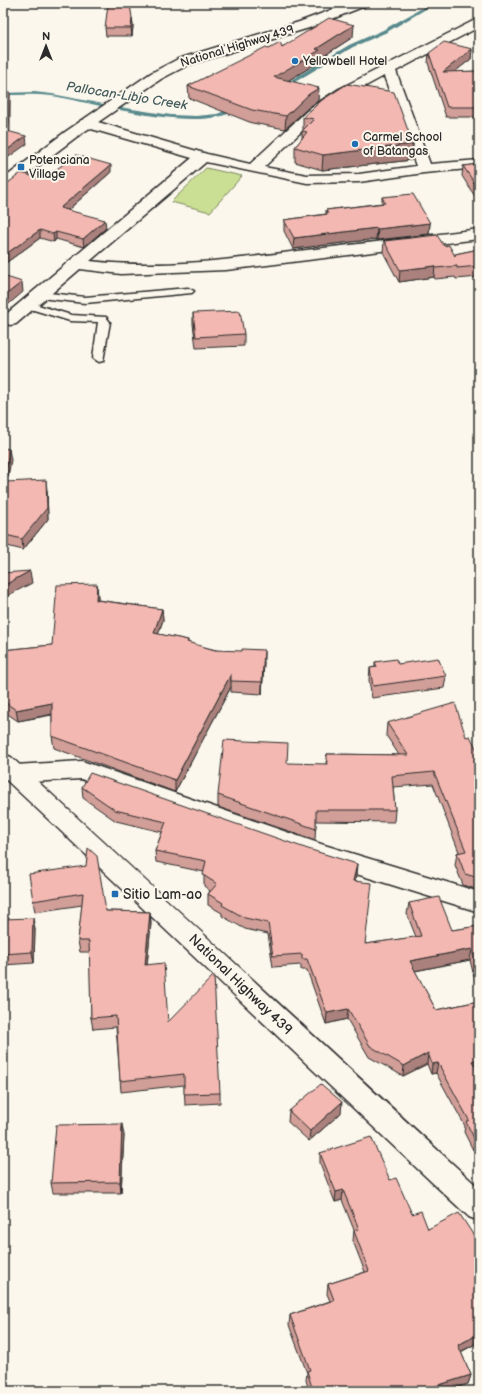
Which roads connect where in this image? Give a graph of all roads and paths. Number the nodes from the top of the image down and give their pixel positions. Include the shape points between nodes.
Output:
1 (361, 3) edge
2 (479, 22) edge
3 (388, 68) junction
4 (91, 120) junction
5 (203, 157) junction
6 (479, 164) edge
7 (424, 168) junction
8 (253, 169) junction
9 (3, 186) edge
10 (479, 234) edge
11 (78, 264) junction
12 (188, 291) dead end
13 (40, 295) junction
14 (28, 305) junction
15 (10, 320) dead end
16 (99, 358) dead end
17 (9, 769) edge
18 (479, 902) edge
19 (479, 1207) edge

1 - 4 street, National Highway 439 via 304,25 183,62 156,76
2 - 3 street
3 - 7 street
3 - 8 street via 315,111
4 - 5 street
4 - 9 street, National Highway 439
5 - 8 street
5 - 11 street
6 - 7 street
7 - 8 street via 359,178 330,179
10 - 11 street via 226,265 149,269
11 - 13 street
12 - 13 lane via 85,300
13 - 14 street
14 - 15 street
14 - 16 lane via 70,318 102,319 104,322
17 - 18 street via 82,770 317,852
17 - 19 street, National Highway 439

